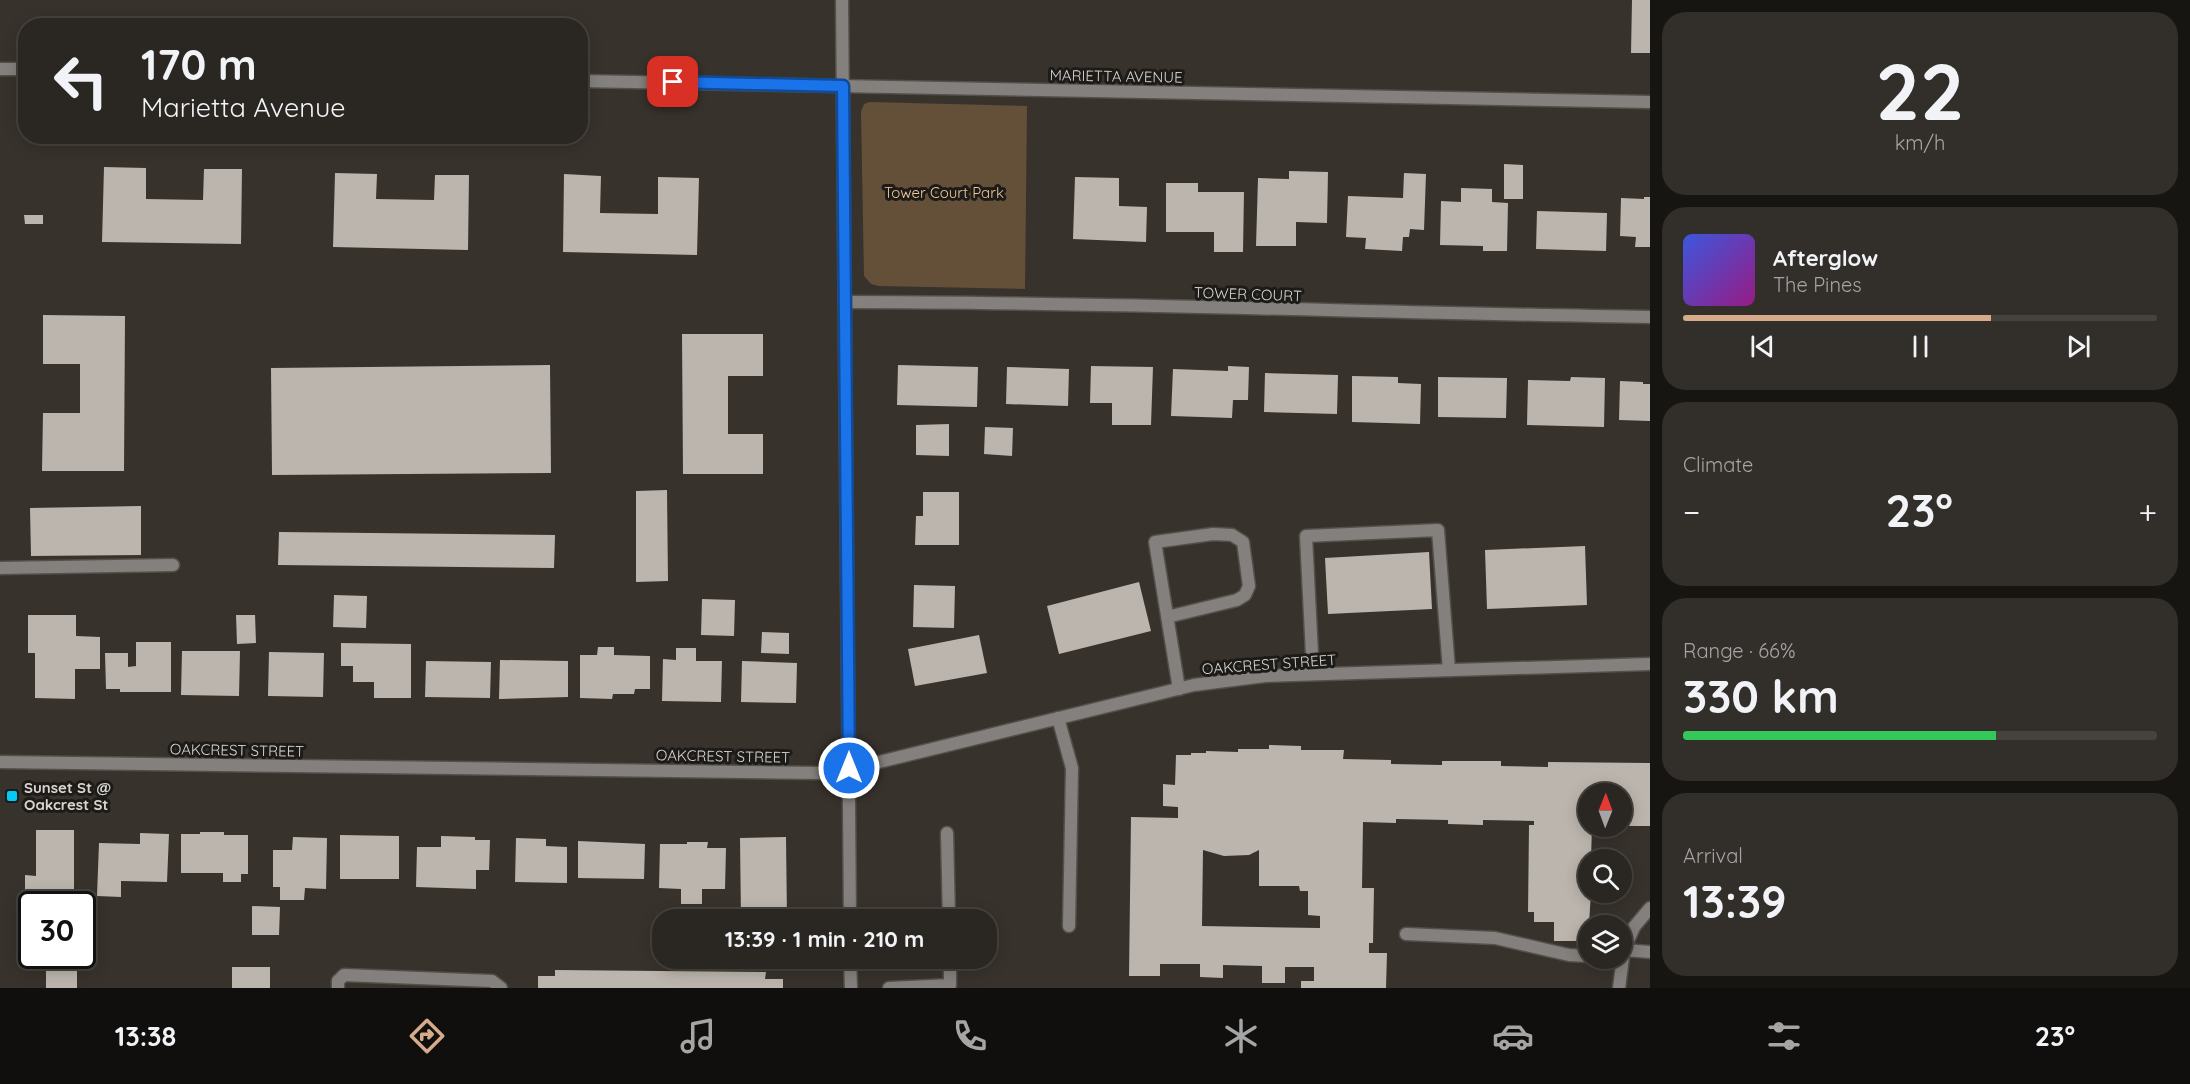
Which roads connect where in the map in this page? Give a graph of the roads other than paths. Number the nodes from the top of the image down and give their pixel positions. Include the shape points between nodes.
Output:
1 (842, 0) edge
2 (0, 69) edge
3 (18, 69) edge
4 (588, 81) edge
5 (843, 86) junction
6 (1650, 102) edge
7 (845, 302) junction
8 (1650, 317) edge
9 (173, 565) dead end
10 (0, 568) edge
11 (1167, 617) junction
12 (1650, 664) edge
13 (1449, 670) junction
14 (1313, 674) junction
15 (1179, 689) junction
16 (1058, 717) junction
17 (0, 762) edge
18 (849, 768) junction
19 (947, 833) dead end
20 (1650, 908) edge
21 (850, 909) edge
22 (949, 909) edge
23 (1069, 926) dead end
24 (1632, 932) edge
25 (1406, 934) dead end
26 (1650, 952) edge
27 (1632, 954) edge
28 (1578, 955) edge
29 (850, 969) edge
30 (950, 969) edge
31 (1621, 969) edge
32 (338, 985) edge
33 (501, 988) edge
34 (851, 988) edge
35 (889, 988) edge
36 (1619, 988) edge

1 - 5 street
2 - 3 street
4 - 5 street, MARIETTA AVENUE
5 - 6 street, MARIETTA AVENUE
5 - 7 street
7 - 8 street, TOWER COURT
7 - 18 street
9 - 10 street
11 - 11 street via 1155,542 1213,534 1232,535 1243,542 1249,586 1245,595
11 - 15 street
12 - 13 street, OAKCREST STREET
13 - 14 street, OAKCREST STREET
13 - 14 street via 1438,530 1306,536
14 - 15 street, OAKCREST STREET via 1265,676
15 - 16 street, OAKCREST STREET
16 - 18 street, OAKCREST STREET
16 - 23 street via 1072,768
17 - 18 street, OAKCREST STREET via 820,773
18 - 21 street
19 - 22 street
20 - 24 street
25 - 28 street via 1496,938
26 - 27 street
29 - 34 street
30 - 35 street via 950,985
31 - 36 street
32 - 33 street via 344,975 492,981

